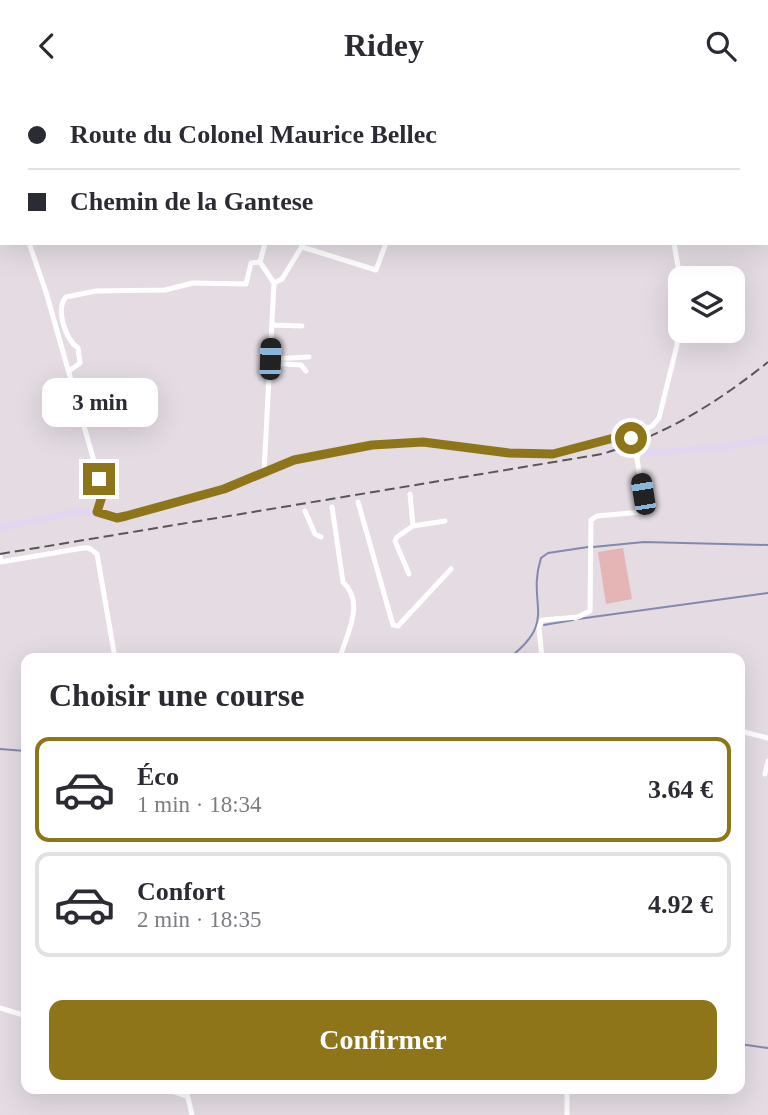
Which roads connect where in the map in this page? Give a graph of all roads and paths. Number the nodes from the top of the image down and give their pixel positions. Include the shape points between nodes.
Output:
1 (30, 245) edge
2 (264, 245) edge
3 (303, 245) edge
4 (385, 245) edge
5 (674, 245) edge
6 (260, 262) junction
7 (274, 283) junction
8 (272, 325) junction
9 (302, 326) dead end
10 (309, 358) dead end
11 (270, 361) junction
12 (306, 370) dead end
13 (69, 371) junction
14 (630, 436) junction
15 (768, 439) edge
16 (639, 453) junction
17 (264, 472) junction
18 (410, 494) dead end
19 (358, 502) dead end
20 (332, 507) dead end
21 (305, 511) dead end
22 (97, 512) junction
23 (444, 521) dead end
24 (413, 526) junction
25 (0, 528) edge
26 (321, 537) dead end
27 (0, 555) edge
28 (452, 569) dead end
29 (409, 574) dead end
30 (114, 653) edge
31 (341, 653) edge
32 (542, 653) edge
33 (745, 732) edge
34 (768, 738) edge
35 (768, 761) edge
36 (765, 774) dead end
37 (0, 1008) edge
38 (21, 1014) edge
39 (181, 1094) edge
40 (568, 1094) edge
41 (187, 1096) joint
42 (192, 1115) edge
43 (567, 1115) edge

1 - 13 street
2 - 6 street
3 - 4 street via 376,270
3 - 7 street via 282,279
5 - 14 street via 681,284 675,352 659,418
6 - 7 street
6 - 13 street via 251,263 246,284 193,283 165,290 66,296 62,310 69,342 78,348 80,363
7 - 8 street
8 - 9 street
8 - 11 street
10 - 11 street
11 - 12 street via 301,365
11 - 17 street
13 - 22 street via 103,493
14 - 16 main road
14 - 17 main road via 541,454 396,443 313,455
15 - 16 main road via 719,448
16 - 32 street via 645,507 642,512 591,520 590,611 578,617 542,620
17 - 22 main road via 224,489 126,516
18 - 24 street
19 - 28 street via 393,625 398,626
20 - 31 street via 343,582 351,590 355,607
21 - 26 street via 315,534
22 - 25 main road via 72,512
23 - 24 street
24 - 29 street via 395,541
27 - 30 street via 1,562 83,548 97,554
33 - 34 street
35 - 36 street
37 - 38 street
39 - 41 street
40 - 43 street
41 - 42 street

